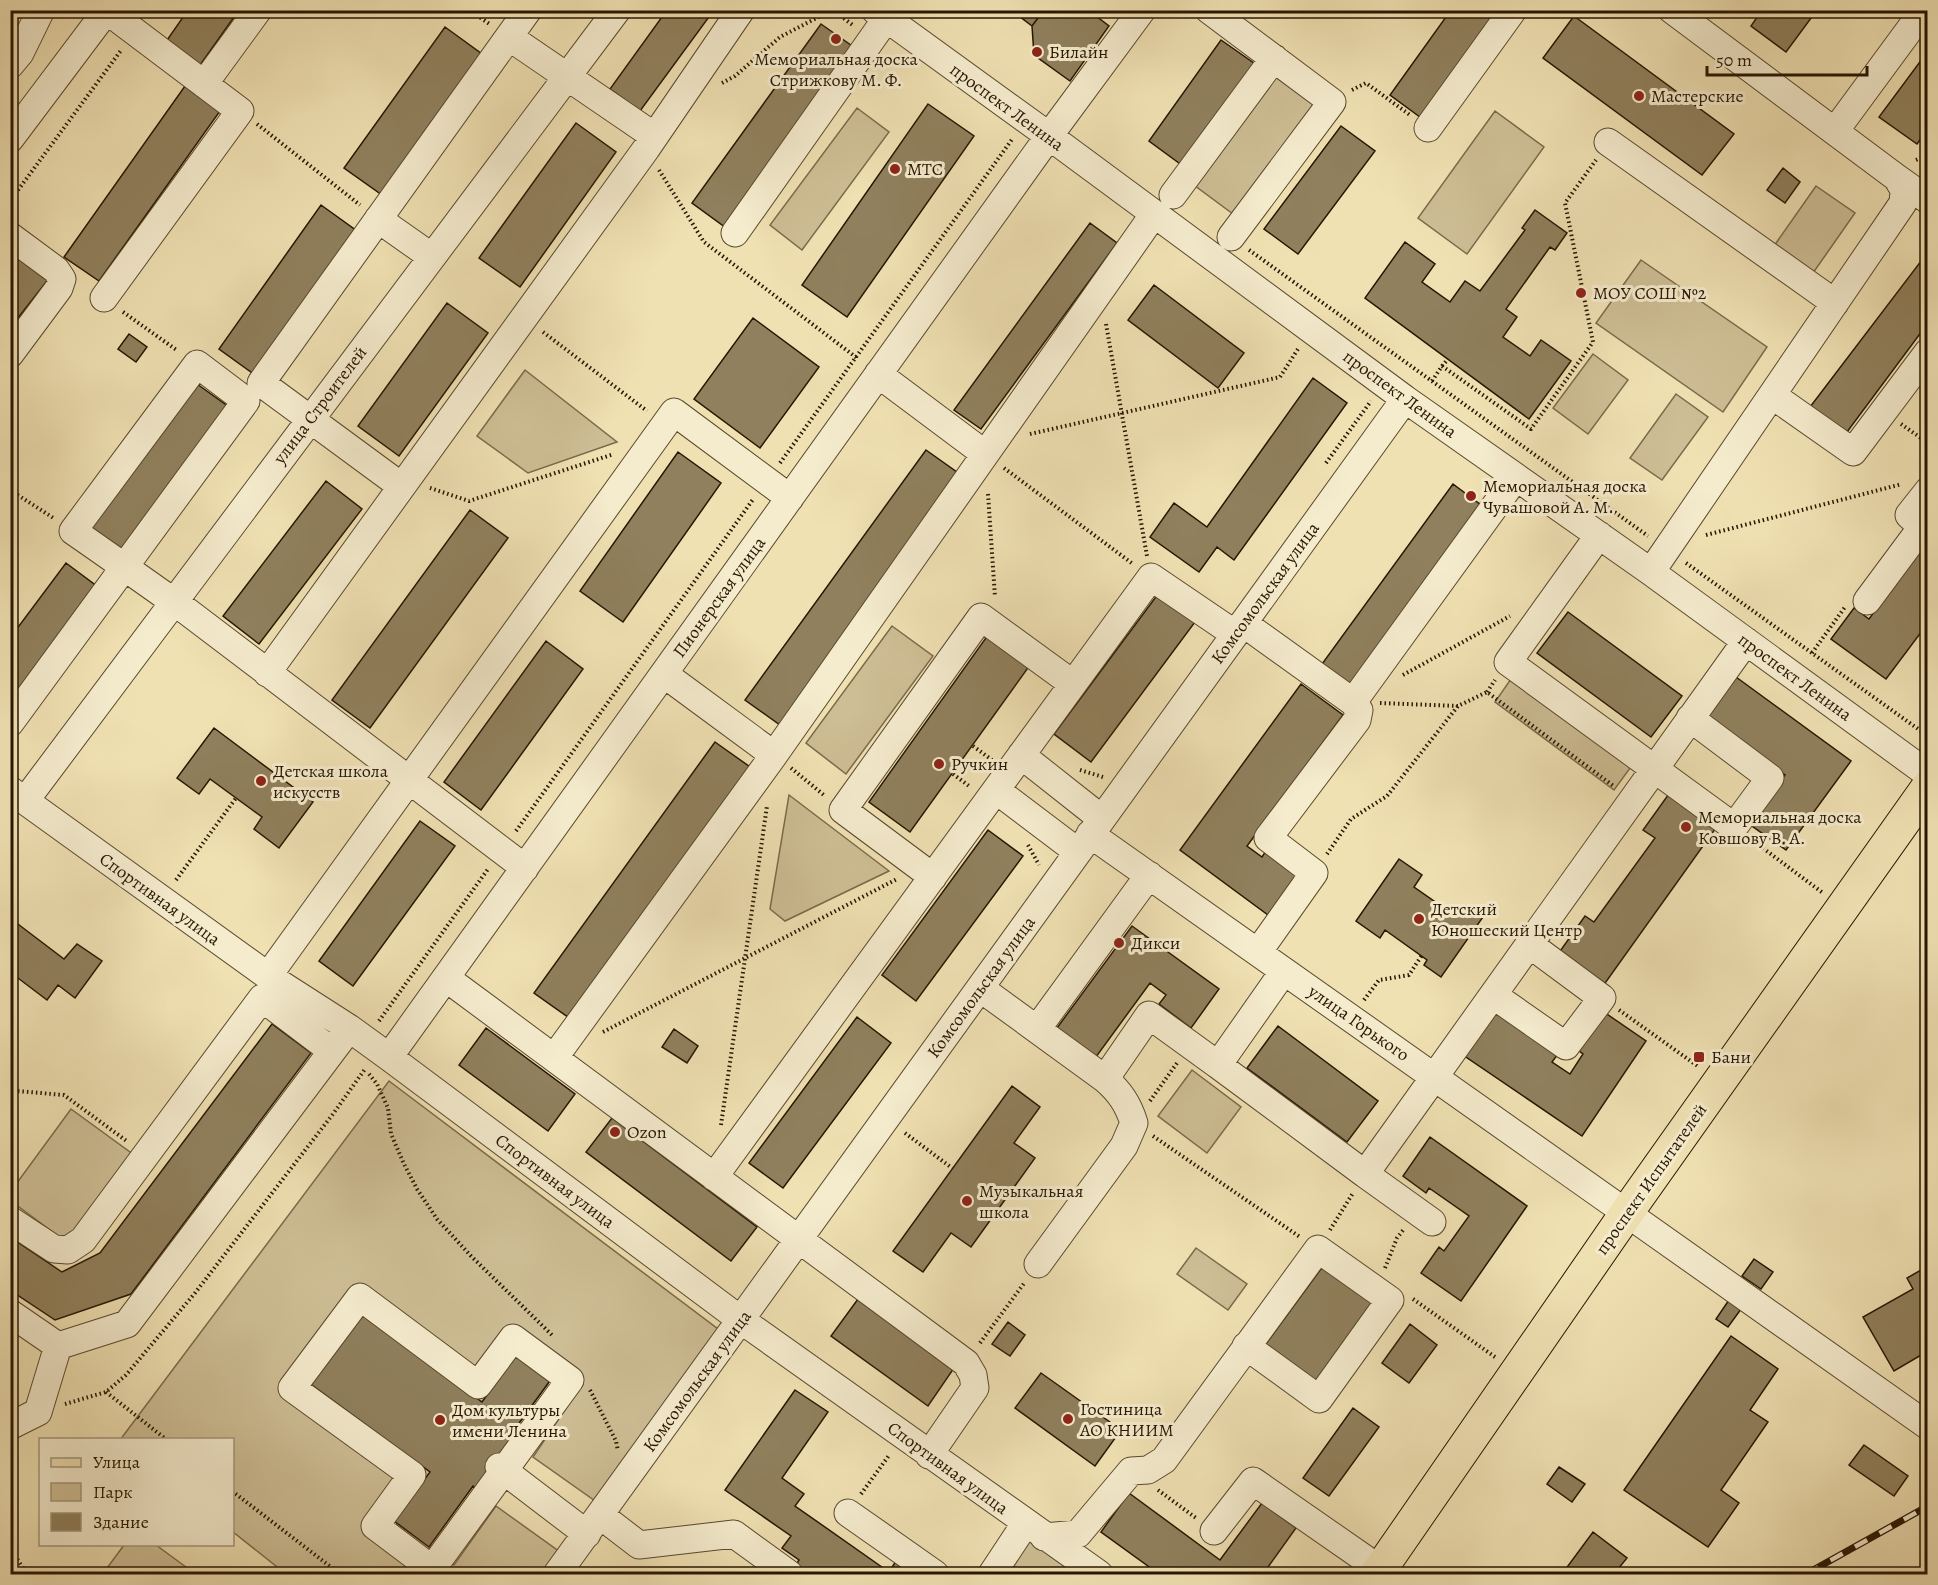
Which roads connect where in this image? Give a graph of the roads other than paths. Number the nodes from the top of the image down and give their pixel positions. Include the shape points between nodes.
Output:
1 (41, 10) edge
2 (258, 10) edge
3 (528, 10) edge
4 (617, 10) edge
5 (741, 10) edge
6 (1142, 10) edge
7 (1209, 10) edge
8 (1512, 10) edge
9 (1672, 10) edge
10 (1924, 10) edge
11 (106, 11) edge
12 (880, 15) edge
13 (509, 37) junction
14 (1274, 58) junction
15 (10, 65) edge
16 (567, 76) junction
17 (204, 84) junction
18 (1428, 128) road end
19 (1835, 131) junction
20 (1049, 136) junction
21 (10, 139) edge
22 (650, 142) junction
23 (1608, 142) road end
24 (1906, 169) junction
25 (1928, 201) edge
26 (1164, 205) junction
27 (378, 219) junction
28 (735, 233) dead end
29 (10, 236) edge
30 (1231, 237) road end
31 (432, 257) junction
32 (104, 298) road end
33 (1835, 303) junction
34 (1928, 352) edge
35 (10, 354) edge
36 (878, 374) junction
37 (1772, 395) junction
38 (1405, 399) junction
39 (310, 419) junction
40 (990, 448) junction
41 (1516, 477) junction
42 (403, 483) junction
43 (1916, 487) edge
44 (790, 498) junction
45 (1599, 534) junction
46 (124, 567) junction
47 (1652, 572) junction
48 (1867, 601) road end
49 (174, 602) junction
50 (1239, 629) junction
51 (1746, 641) junction
52 (267, 673) junction
53 (664, 674) junction
54 (1073, 684) junction
55 (1353, 702) junction
56 (1690, 718) junction
57 (10, 723) edge
58 (774, 754) junction
59 (1021, 755) junction
60 (1654, 769) junction
61 (1928, 774) edge
62 (409, 781) junction
63 (1928, 787) edge
64 (996, 790) junction
65 (18, 796) edge
66 (1090, 835) junction
67 (525, 868) junction
68 (926, 872) junction
69 (1149, 875) junction
70 (1529, 944) junction
71 (1258, 952) junction
72 (1284, 971) junction
73 (268, 976) junction
74 (446, 978) junction
75 (980, 987) junction
76 (1493, 994) junction
77 (1036, 1029) junction
78 (369, 1049) junction
79 (332, 1051) junction
80 (554, 1058) junction
81 (1218, 1065) junction
82 (1434, 1076) junction
83 (1105, 1078) junction
84 (1365, 1174) junction
85 (714, 1177) junction
86 (1627, 1213) junction
87 (1424, 1217) road end
88 (10, 1220) edge
89 (798, 1240) junction
90 (1038, 1264) road end
91 (10, 1313) edge
92 (741, 1320) junction
93 (1246, 1346) junction
94 (58, 1347) junction
95 (10, 1426) edge
96 (1928, 1426) edge
97 (929, 1455) junction
98 (501, 1469) junction
99 (848, 1514) road end
100 (593, 1525) junction
101 (1034, 1531) junction
102 (1214, 1531) road end
103 (1379, 1572) edge
104 (557, 1575) edge
105 (789, 1575) edge
106 (934, 1575) edge
107 (992, 1575) edge
108 (1099, 1575) edge

1 - 15 street
2 - 17 street
3 - 13 street
4 - 16 street, улица Строителей
5 - 22 street
6 - 20 street, Пионерская улица
7 - 14 street
8 - 18 street
9 - 19 street
10 - 19 street
11 - 17 street
11 - 21 street
12 - 20 street, проспект Ленина
12 - 28 street
13 - 16 street
13 - 27 street
14 - 26 street
14 - 30 street via 1332,102
16 - 22 street
16 - 31 street, улица Строителей
17 - 32 street via 240,111
19 - 24 street
20 - 26 street, проспект Ленина
20 - 36 street, Пионерская улица
22 - 42 street
23 - 33 street
24 - 25 street
24 - 33 street via 1903,203
26 - 38 street, проспект Ленина via 1311,330
26 - 40 street
27 - 31 street
27 - 39 street via 261,383
29 - 35 street via 56,270 62,279
31 - 39 street, улица Строителей
33 - 37 street
34 - 37 street via 1853,452
36 - 40 street
36 - 44 street, Пионерская улица
37 - 47 street
38 - 41 street, проспект Ленина
38 - 50 street, Комсомольская улица
39 - 42 street
39 - 49 street, улица Строителей
40 - 58 street
41 - 45 street, проспект Ленина
41 - 55 street
42 - 52 street
43 - 48 street via 1909,515 1922,527
44 - 53 street, Пионерская улица
44 - 62 street via 674,412
45 - 47 street, проспект Ленина
45 - 60 street via 1508,662
46 - 46 street via 246,400 197,364 74,531
46 - 49 street
46 - 57 street
47 - 51 street, проспект Ленина
49 - 52 street
49 - 65 street, улица Строителей
50 - 54 street via 1151,577
50 - 55 street
50 - 66 street, Комсомольская улица
51 - 56 street
51 - 61 street, проспект Ленина
52 - 62 street
53 - 58 street
53 - 67 street, Пионерская улица
54 - 59 street
54 - 68 street via 981,617 843,810
55 - 71 street via 1359,710 1357,720 1268,838 1314,873
56 - 60 street
56 - 60 street via 1770,778 1734,827
58 - 80 street
59 - 64 street
59 - 66 street
60 - 70 street
62 - 67 street
62 - 73 street
63 - 86 main road, проспект Испытателей
64 - 66 street
64 - 68 street
65 - 73 street, Спортивная улица
66 - 69 street, улица Горького
66 - 75 street, Комсомольская улица
67 - 74 street, Пионерская улица
68 - 85 street
69 - 71 street, улица Горького
69 - 77 street
70 - 76 street
70 - 76 street via 1602,998 1566,1046
71 - 72 street, улица Горького
72 - 81 street
72 - 82 street, улица Горького
73 - 78 street, Спортивная улица
74 - 78 street, Пионерская улица
74 - 80 street
75 - 77 street
75 - 89 street, Комсомольская улица
76 - 82 street
77 - 83 street
78 - 79 street, Пионерская улица
78 - 92 street, Спортивная улица
79 - 88 street via 262,998 83,1240 69,1250 54,1249
79 - 94 street, Пионерская улица via 127,1324
80 - 85 street
81 - 83 street via 1149,1015
81 - 84 street
82 - 84 street
82 - 86 street, улица Горького
83 - 90 street via 1119,1092 1134,1123 1124,1146
84 - 87 street
85 - 89 street
86 - 96 street, улица Горького
86 - 103 main road, проспект Испытателей
89 - 92 street, Комсомольская улица
89 - 97 street via 966,1363 973,1374 975,1388
91 - 94 street
92 - 97 street, Спортивная улица
92 - 100 street, Комсомольская улица
93 - 93 street via 1318,1249 1383,1295 1319,1399
93 - 101 street via 1164,1460 1148,1470 1131,1471 1078,1534
94 - 95 street via 38,1412
97 - 101 street, Спортивная улица
98 - 98 street via 432,1569 375,1526 412,1475 292,1388 360,1297 478,1385 513,1338 570,1380
98 - 100 street
99 - 106 street
100 - 104 street, Комсомольская улица
100 - 105 street via 639,1545 734,1534
101 - 107 street
101 - 108 street, Спортивная улица
102 - 103 street via 1253,1481

